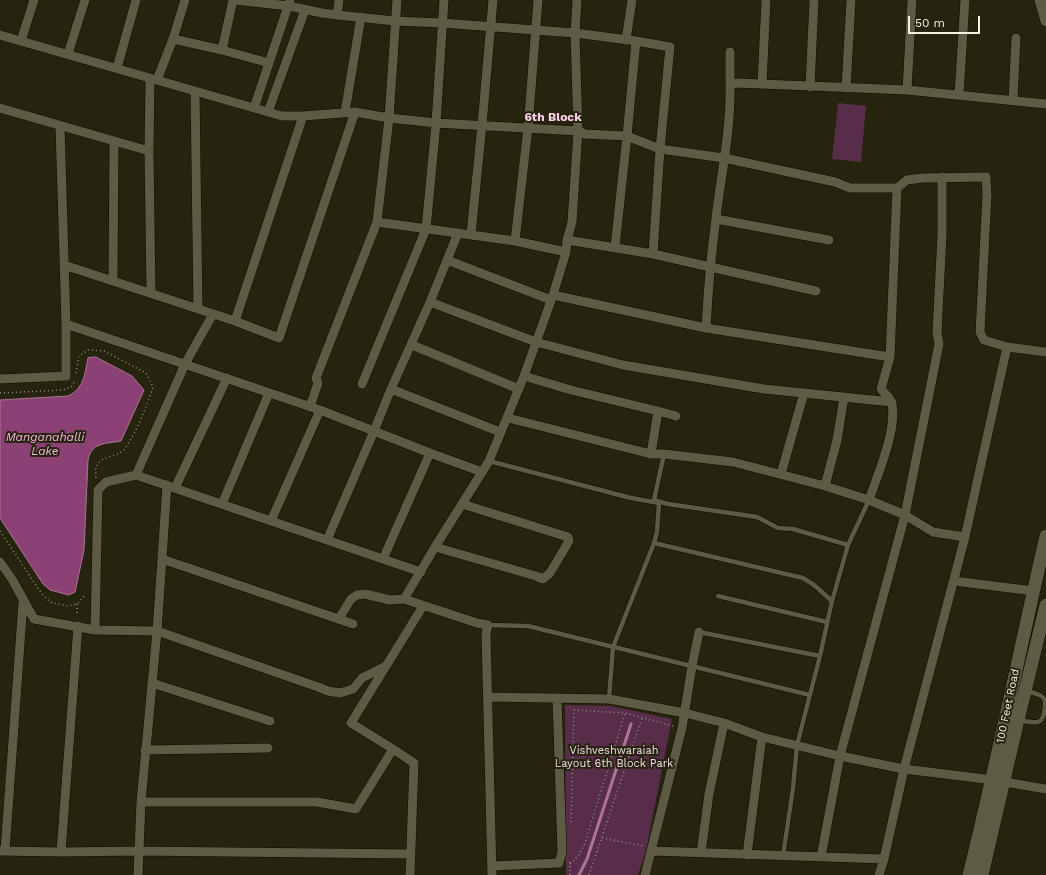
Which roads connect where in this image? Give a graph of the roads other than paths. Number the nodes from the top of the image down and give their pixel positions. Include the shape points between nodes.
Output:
1 (34, 0) edge
2 (85, 0) edge
3 (136, 0) edge
4 (185, 0) edge
5 (234, 0) edge
6 (340, 0) edge
7 (397, 0) edge
8 (444, 0) edge
9 (492, 0) edge
10 (538, 0) edge
11 (577, 0) edge
12 (632, 0) edge
13 (766, 0) edge
14 (814, 0) edge
15 (851, 0) edge
16 (912, 0) edge
17 (965, 0) edge
18 (1040, 0) edge
19 (290, 3) edge
20 (306, 10) junction
21 (337, 15) junction
22 (360, 17) junction
23 (395, 21) junction
24 (1046, 21) edge
25 (442, 23) junction
26 (490, 27) junction
27 (536, 30) junction
28 (575, 33) junction
29 (0, 35) edge
30 (1016, 38) dead end
31 (173, 39) junction
32 (631, 40) junction
33 (21, 41) junction
34 (222, 50) junction
35 (730, 52) dead end
36 (68, 54) junction
37 (269, 63) junction
38 (117, 68) junction
39 (154, 79) junction
40 (762, 84) junction
41 (730, 85) junction
42 (810, 87) junction
43 (846, 88) junction
44 (907, 90) junction
45 (195, 91) junction
46 (960, 95) junction
47 (1013, 100) junction
48 (1046, 104) edge
49 (0, 108) edge
50 (254, 108) junction
51 (268, 112) junction
52 (345, 112) junction
53 (355, 112) junction
54 (302, 116) junction
55 (389, 118) junction
56 (436, 123) junction
57 (482, 125) junction
58 (60, 126) junction
59 (528, 128) junction
60 (578, 131) junction
61 (627, 136) junction
62 (114, 141) junction
63 (660, 148) junction
64 (149, 151) junction
65 (724, 158) junction
66 (942, 177) junction
67 (897, 188) junction
68 (716, 219) junction
69 (377, 222) junction
70 (426, 229) junction
71 (458, 233) junction
72 (471, 234) junction
73 (567, 240) junction
74 (829, 240) dead end
75 (515, 241) junction
76 (615, 247) junction
77 (566, 252) junction
78 (653, 254) junction
79 (447, 260) junction
80 (64, 265) junction
81 (710, 267) junction
82 (113, 281) junction
83 (816, 291) dead end
84 (151, 293) junction
85 (552, 298) junction
86 (430, 302) junction
87 (198, 309) junction
88 (213, 314) junction
89 (236, 321) junction
90 (66, 324) junction
91 (706, 328) junction
92 (536, 342) junction
93 (412, 345) junction
94 (1007, 347) junction
95 (1046, 352) edge
96 (890, 357) junction
97 (185, 364) junction
98 (524, 376) junction
99 (227, 378) junction
100 (0, 379) edge
101 (362, 384) dead end
102 (391, 389) junction
103 (519, 389) junction
104 (269, 393) junction
105 (804, 393) junction
106 (844, 397) junction
107 (892, 402) junction
108 (310, 407) junction
109 (320, 410) junction
110 (658, 411) junction
111 (676, 416) dead end
112 (508, 418) junction
113 (374, 431) junction
114 (500, 432) junction
115 (430, 453) junction
116 (651, 454) junction
117 (664, 454) junction
118 (489, 461) junction
119 (482, 472) junction
120 (781, 474) junction
121 (136, 475) junction
122 (825, 486) junction
123 (171, 487) junction
124 (654, 500) junction
125 (869, 500) junction
126 (659, 503) junction
127 (222, 504) junction
128 (462, 504) junction
129 (905, 515) junction
130 (271, 521) junction
131 (1046, 536) edge
132 (965, 537) junction
133 (327, 540) junction
134 (654, 543) junction
135 (848, 545) junction
136 (435, 547) junction
137 (162, 559) junction
138 (383, 559) junction
139 (0, 562) edge
140 (421, 572) junction
141 (954, 581) junction
142 (1034, 591) junction
143 (718, 596) dead end
144 (404, 600) junction
145 (832, 601) junction
146 (23, 602) junction
147 (1046, 605) edge
148 (423, 606) junction
149 (339, 619) junction
150 (827, 622) junction
151 (353, 624) dead end
152 (488, 625) junction
153 (78, 626) junction
154 (95, 630) junction
155 (157, 631) junction
156 (700, 632) joint
157 (613, 647) junction
158 (820, 656) junction
159 (386, 666) junction
160 (692, 666) junction
161 (152, 682) junction
162 (1025, 691) junction
163 (810, 695) junction
164 (488, 697) junction
165 (557, 698) junction
166 (609, 699) junction
167 (685, 713) junction
168 (1018, 720) junction
169 (270, 721) dead end
170 (724, 723) junction
171 (762, 737) junction
172 (797, 745) junction
173 (268, 748) dead end
174 (393, 749) junction
175 (145, 750) junction
176 (840, 756) junction
177 (904, 769) junction
178 (998, 781) junction
179 (1046, 789) edge
180 (141, 802) junction
181 (652, 850) junction
182 (3, 851) edge
183 (139, 851) junction
184 (61, 852) junction
185 (701, 853) junction
186 (410, 854) junction
187 (747, 855) junction
188 (783, 856) junction
189 (821, 857) junction
190 (884, 860) junction
191 (492, 870) edge
192 (138, 875) edge
193 (410, 875) edge
194 (645, 875) edge
195 (879, 875) edge
196 (969, 875) edge
197 (982, 875) edge

1 - 33 street
2 - 36 street
3 - 38 street
4 - 31 street
5 - 19 street
5 - 34 street
6 - 21 street
7 - 23 street
8 - 25 street
9 - 26 street
10 - 27 street
11 - 28 street
12 - 32 street
13 - 40 street
14 - 42 street
15 - 43 street
16 - 44 street
17 - 46 street
18 - 24 street
19 - 20 street
19 - 37 street
20 - 21 street
20 - 51 street
21 - 22 street
22 - 23 street
22 - 52 street
23 - 25 street
23 - 55 street
25 - 26 street
25 - 56 street
26 - 27 street
26 - 57 street
27 - 28 street
27 - 59 street
28 - 32 street
28 - 60 street
29 - 33 street
30 - 47 street
31 - 34 street
31 - 39 street
32 - 61 street
32 - 63 street via 670,47
33 - 36 street
34 - 37 street
35 - 41 street
36 - 38 street
37 - 50 street
38 - 39 street
39 - 45 street
39 - 64 street
40 - 41 street via 737,82
40 - 42 street
41 - 65 street
42 - 43 street
43 - 44 street
44 - 46 street
45 - 50 street
45 - 87 street
46 - 47 street
47 - 48 street
49 - 58 street
50 - 51 street
51 - 54 street via 282,116
52 - 53 street
52 - 54 street
53 - 55 street
53 - 89 street via 279,338
54 - 89 street
55 - 56 street
55 - 69 street
56 - 57 street
56 - 70 street
57 - 59 street
57 - 72 street
58 - 62 street
58 - 80 street
59 - 60 street
59 - 75 street
60 - 61 street via 585,134
60 - 73 street via 572,222
61 - 63 street
61 - 76 street
62 - 64 street
62 - 82 street
63 - 65 street
63 - 78 street
64 - 84 street
65 - 67 street via 835,182 850,188
65 - 68 street
66 - 67 street via 907,180
66 - 94 street via 986,177 988,195 980,332 984,340
66 - 129 street via 937,332 939,344
67 - 96 street
68 - 74 street
68 - 81 street
69 - 70 street
69 - 108 street via 316,378 318,383
70 - 71 street
70 - 101 street
71 - 72 street
71 - 79 street
72 - 75 street
73 - 76 street
73 - 77 street
75 - 77 street
76 - 78 street
77 - 85 street
78 - 81 street
79 - 85 street
79 - 86 street
80 - 82 street
80 - 90 street
81 - 83 street
81 - 91 street
82 - 84 street
84 - 87 street
85 - 91 street
85 - 92 street
86 - 92 street
86 - 93 street
87 - 88 street
88 - 89 street
88 - 97 street
90 - 97 street
90 - 100 street via 66,376
91 - 96 street
92 - 98 street
92 - 105 street via 623,365 764,389
93 - 102 street
93 - 103 street
94 - 95 street
94 - 132 street
96 - 107 street via 881,389
97 - 99 street
97 - 121 street
98 - 103 street
98 - 110 street
99 - 104 street
99 - 123 street
102 - 113 street
102 - 114 street
103 - 112 street
104 - 108 street
104 - 127 street
105 - 106 street
105 - 120 street
106 - 107 street
106 - 122 street via 837,440
107 - 125 street via 891,429
108 - 109 street
109 - 113 street
109 - 130 street
110 - 111 street
110 - 116 street
112 - 114 street
112 - 116 street
113 - 115 street
113 - 133 street
114 - 118 street
115 - 119 street
115 - 138 street
116 - 117 street
117 - 120 street via 733,462
117 - 124 lane
118 - 119 street
118 - 126 lane
119 - 128 street
120 - 122 street
121 - 123 street
121 - 154 street via 106,482 98,490
122 - 125 street
123 - 127 street
123 - 137 street
124 - 126 lane
124 - 135 lane via 757,517 778,528 793,529
125 - 129 street
125 - 135 lane
126 - 134 lane
127 - 130 street
128 - 136 street
128 - 136 street via 568,537 569,541 544,579
129 - 132 street via 933,532
129 - 176 street
130 - 133 street
131 - 142 main road, 100 Feet Road
132 - 141 street
133 - 138 street
134 - 145 lane via 803,578
134 - 157 lane
135 - 145 lane
136 - 140 street
137 - 149 street
137 - 155 street
138 - 140 street
139 - 146 street
140 - 144 street
141 - 142 street
141 - 177 street
142 - 178 main road, 100 Feet Road
143 - 150 lane
144 - 148 street
144 - 149 street via 357,595 351,598
145 - 150 lane
146 - 153 street via 34,619
146 - 182 street
147 - 162 main road, 100 Feet Road
148 - 152 street
148 - 159 street
149 - 151 street
150 - 158 lane
152 - 157 lane via 528,626
152 - 164 street
153 - 154 street
153 - 184 street
154 - 155 street
155 - 159 street via 318,686 328,692 340,693 353,689 362,678
155 - 161 street
156 - 158 lane
156 - 160 street
157 - 160 lane
157 - 166 lane
158 - 163 lane
159 - 174 street via 350,723
160 - 163 lane
160 - 167 street
161 - 169 street
161 - 175 street
162 - 168 main road, 100 Feet Road
162 - 168 lane via 1044,699 1044,717 1037,722
163 - 172 lane
164 - 165 street
164 - 191 street
165 - 166 street
165 - 191 street via 562,852 559,863
166 - 167 street
167 - 170 street
167 - 181 street
168 - 178 main road, 100 Feet Road
170 - 171 street
170 - 185 street via 709,794
171 - 172 street
171 - 187 street
172 - 176 street
172 - 188 lane
173 - 175 street
174 - 180 street via 356,809 317,802
174 - 186 street via 414,763
175 - 180 street
176 - 177 street
176 - 189 street
177 - 178 street
177 - 190 street
178 - 179 street
178 - 196 main road, 100 Feet Road
178 - 197 main road, 100 Feet Road
180 - 183 street
181 - 185 street
181 - 194 street
182 - 184 street
183 - 184 street
183 - 186 street
183 - 192 street
185 - 187 street
186 - 193 street
187 - 188 street
188 - 189 street
189 - 190 street
190 - 195 street

